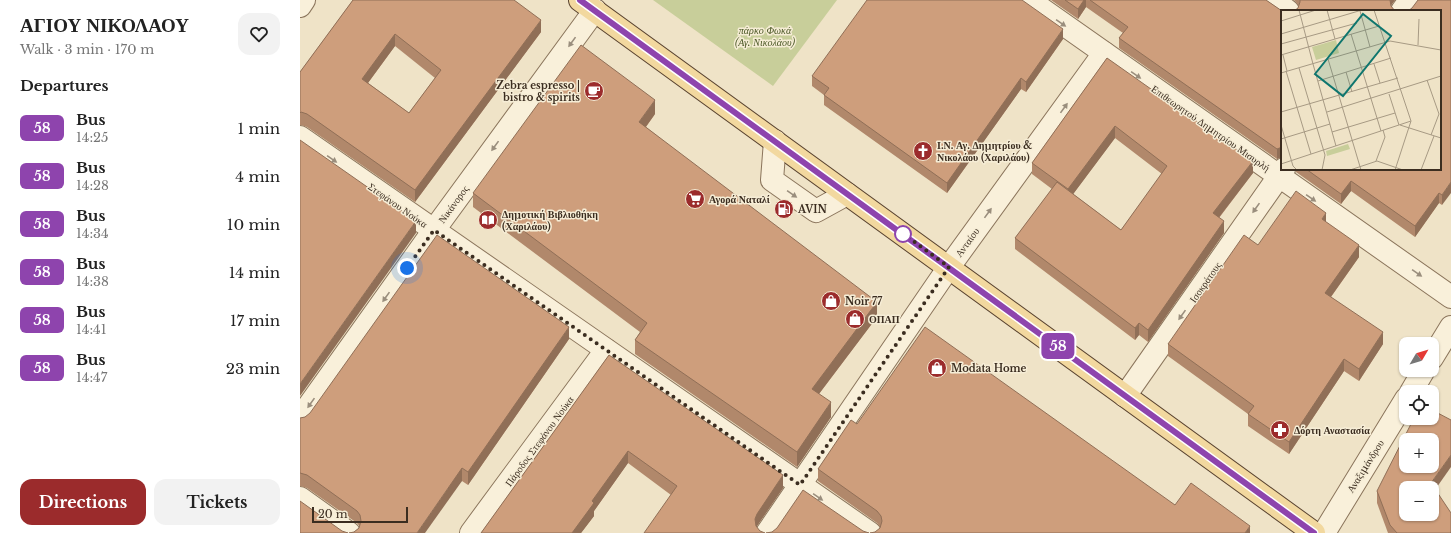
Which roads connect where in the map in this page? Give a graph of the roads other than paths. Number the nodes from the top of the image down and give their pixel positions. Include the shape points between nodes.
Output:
1 (304, 0) edge
2 (1029, 0) edge
3 (1273, 0) edge
4 (1410, 0) edge
5 (588, 5) edge
6 (300, 6) edge
7 (1287, 10) edge
8 (1403, 10) edge
9 (1104, 53) junction
10 (300, 137) edge
11 (774, 141) junction
12 (1281, 172) edge
13 (847, 194) junction
14 (434, 230) junction
15 (949, 267) junction
16 (1451, 298) edge
17 (1451, 328) edge
18 (1439, 347) edge
19 (606, 350) junction
20 (1126, 396) junction
21 (1399, 410) edge
22 (300, 418) edge
23 (800, 485) junction
24 (300, 498) edge
25 (349, 533) edge
26 (471, 533) edge
27 (767, 533) edge
28 (870, 533) edge
29 (1314, 533) edge
30 (1324, 533) edge

1 - 6 street
2 -> 9 street, Επιθεωρητού Δημητρίου Μισυρλή
3 - 7 street
4 - 8 street
5 - 11 main road
5 -> 14 street, Νικάνορος
9 -> 12 street, Επιθεωρητού Δημητρίου Μισυρλή
15 -> 9 street, Ανταίου
10 -> 14 street, Στεφάνου Νούκα
11 - 13 main road
11 -> 13 street via 772,180 816,211
12 -> 16 street, Επιθεωρητού Δημητρίου Μισυρλή
12 -> 20 street, Ισοκράτους
13 - 15 main road
14 - 19 street, Στεφάνου Νούκα
14 -> 22 street, Νικάνορος
15 - 20 main road
15 - 23 street, Ανταίου
17 - 18 street
19 - 23 street, Στεφάνου Νούκα
19 - 26 street, Πάροδος Στεφάνου Νούκα
20 - 29 main road
21 - 30 street, Αναξιμάνδρου
23 - 27 street, Ανταίου
23 -> 28 street, Στεφάνου Νούκα
24 - 25 street

